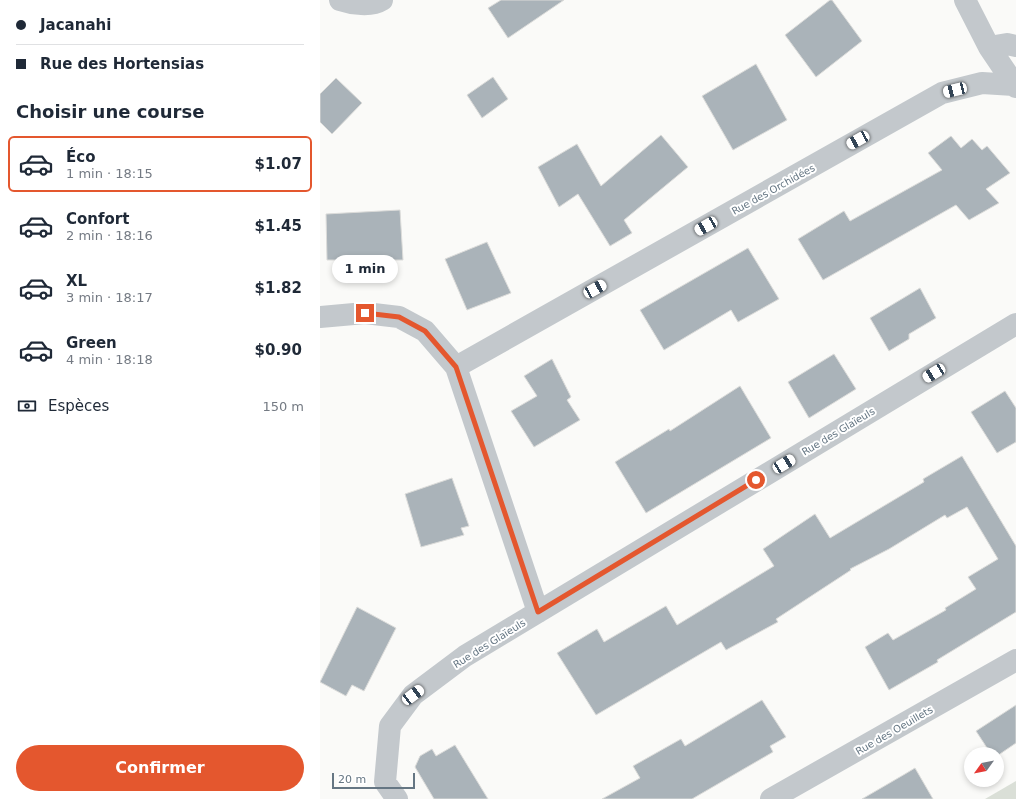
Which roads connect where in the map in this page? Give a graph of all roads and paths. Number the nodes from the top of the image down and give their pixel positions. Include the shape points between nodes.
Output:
1 (340, 0) edge
2 (382, 0) edge
3 (965, 0) edge
4 (1016, 46) edge
5 (989, 47) junction
6 (1015, 86) edge
7 (320, 317) edge
8 (1016, 324) edge
9 (456, 367) junction
10 (538, 612) junction
11 (1016, 660) edge
12 (397, 799) edge
13 (771, 799) edge

1 - 2 street via 376,4
3 - 5 street
4 - 5 street via 1007,44
5 - 6 street
6 - 9 street, Rue des Orchidées via 982,83 942,93
7 - 9 street via 365,313 399,317 425,331
8 - 10 street, Rue des Glaïeuls
9 - 10 street
10 - 12 street, Rue des Glaïeuls via 465,656 413,695 390,726 385,782
11 - 13 street, Rue des Oeuillets

